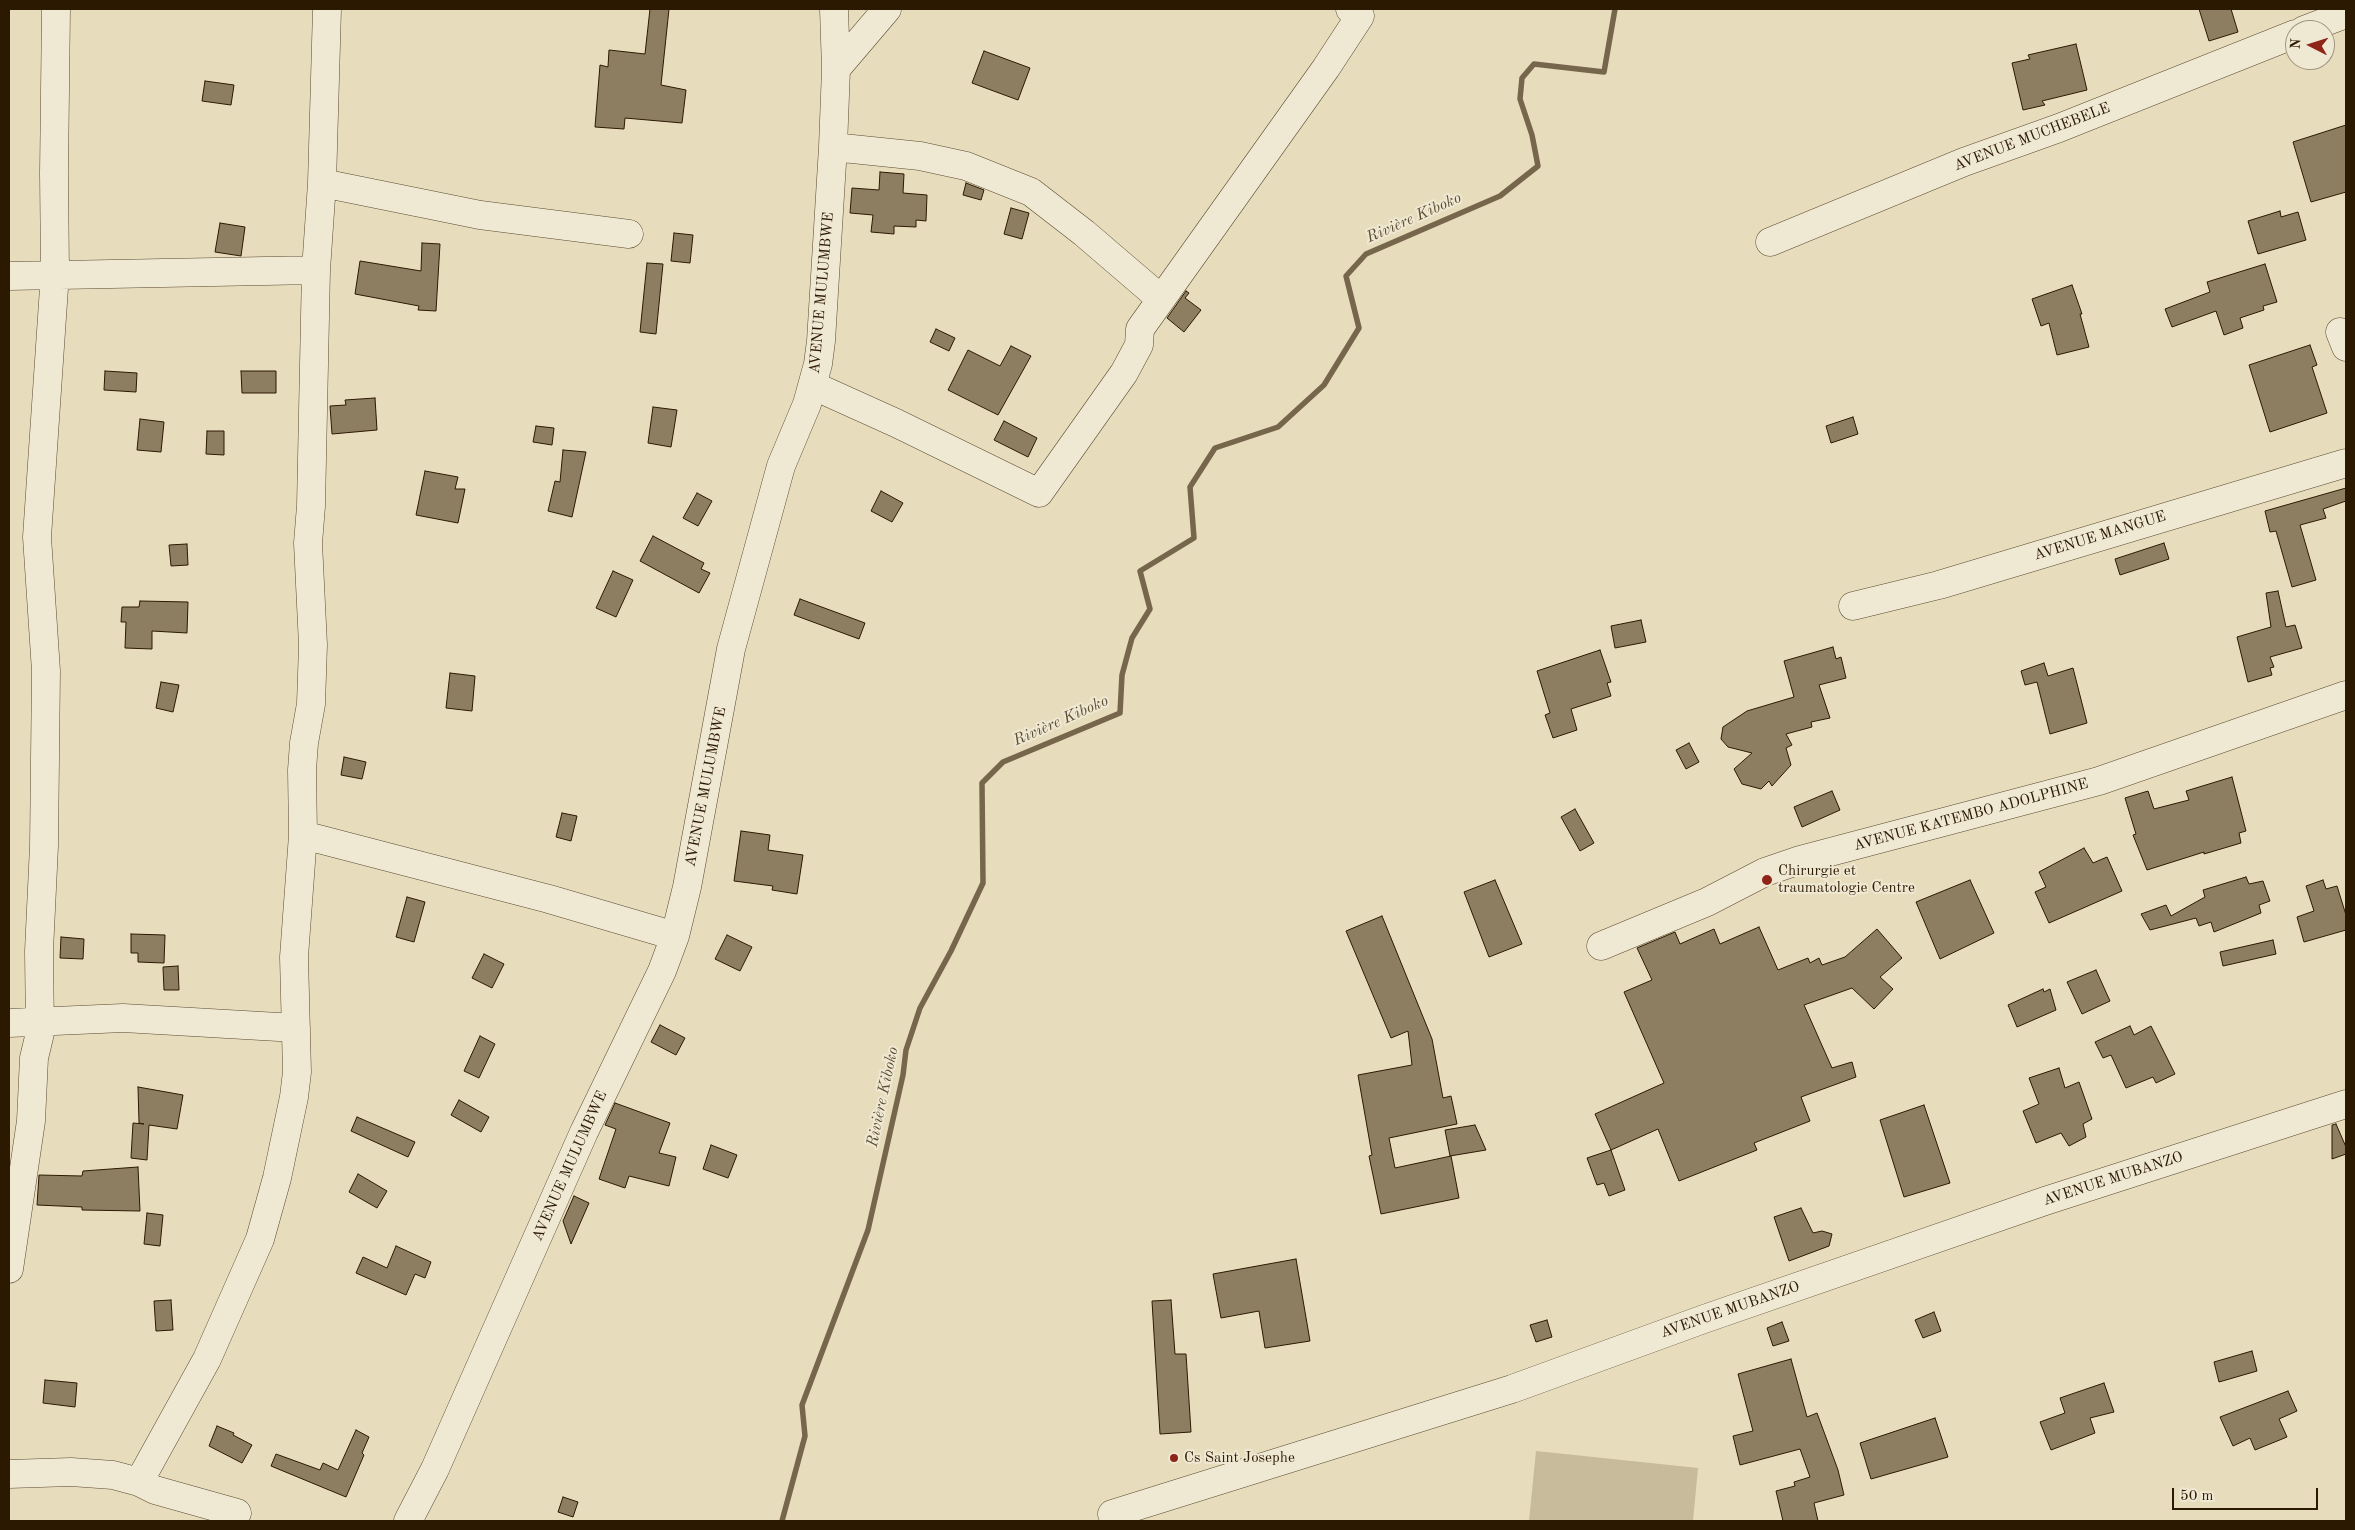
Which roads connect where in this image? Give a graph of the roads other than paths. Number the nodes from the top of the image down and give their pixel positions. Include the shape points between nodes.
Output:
1 (56, 9) edge
2 (327, 9) edge
3 (834, 9) edge
4 (887, 9) edge
5 (1350, 9) edge
6 (2346, 14) edge
7 (2330, 20) edge
8 (2285, 38) edge
9 (836, 69) junction
10 (833, 147) junction
11 (322, 183) junction
12 (628, 234) dead end
13 (1770, 242) dead end
14 (316, 270) junction
15 (55, 273) junction
16 (9, 276) edge
17 (1161, 299) junction
18 (814, 386) junction
19 (2346, 463) edge
20 (1853, 606) dead end
21 (2346, 694) edge
22 (303, 835) junction
23 (675, 936) junction
24 (1601, 946) dead end
25 (40, 1022) junction
26 (9, 1023) edge
27 (296, 1028) junction
28 (2346, 1104) edge
29 (9, 1269) edge
30 (9, 1474) edge
31 (139, 1482) junction
32 (237, 1513) dead end
33 (1112, 1514) dead end
34 (408, 1521) edge

1 - 15 street
2 - 11 street
3 - 9 street, AVENUE MULUMBWE
4 - 9 street
5 - 17 street via 1360,16
6 - 7 street
8 - 13 street, AVENUE MUCHEBELE via 1964,162
9 - 10 street, AVENUE MULUMBWE
10 - 17 street via 920,156 966,166 1031,192
10 - 18 street, AVENUE MULUMBWE via 821,341
11 - 12 street via 480,215
11 - 14 street
14 - 15 street
14 - 22 street via 308,543 313,645 311,704 302,770
15 - 16 street
15 - 25 street via 36,536 46,671
17 - 18 street via 1140,329 1139,345 1124,373 1039,493
18 - 23 street, AVENUE MULUMBWE via 781,466 730,649 687,887
19 - 20 street, AVENUE MANGUE via 1939,585
21 - 24 street, AVENUE KATEMBO ADOLPHINE via 2090,783 1800,860 1765,872 1707,902
22 - 23 street via 549,899
22 - 27 street via 294,957
23 - 34 street, AVENUE MULUMBWE via 662,971 584,1132 435,1469
25 - 26 street
25 - 27 street via 123,1018
25 - 29 street via 40,1039 34,1058 31,1121
27 - 31 street via 297,1072 291,1117 260,1239 200,1374
28 - 33 street, AVENUE MUBANZO via 2036,1204 1512,1389
30 - 31 street via 71,1472 113,1475
31 - 32 street via 155,1490

